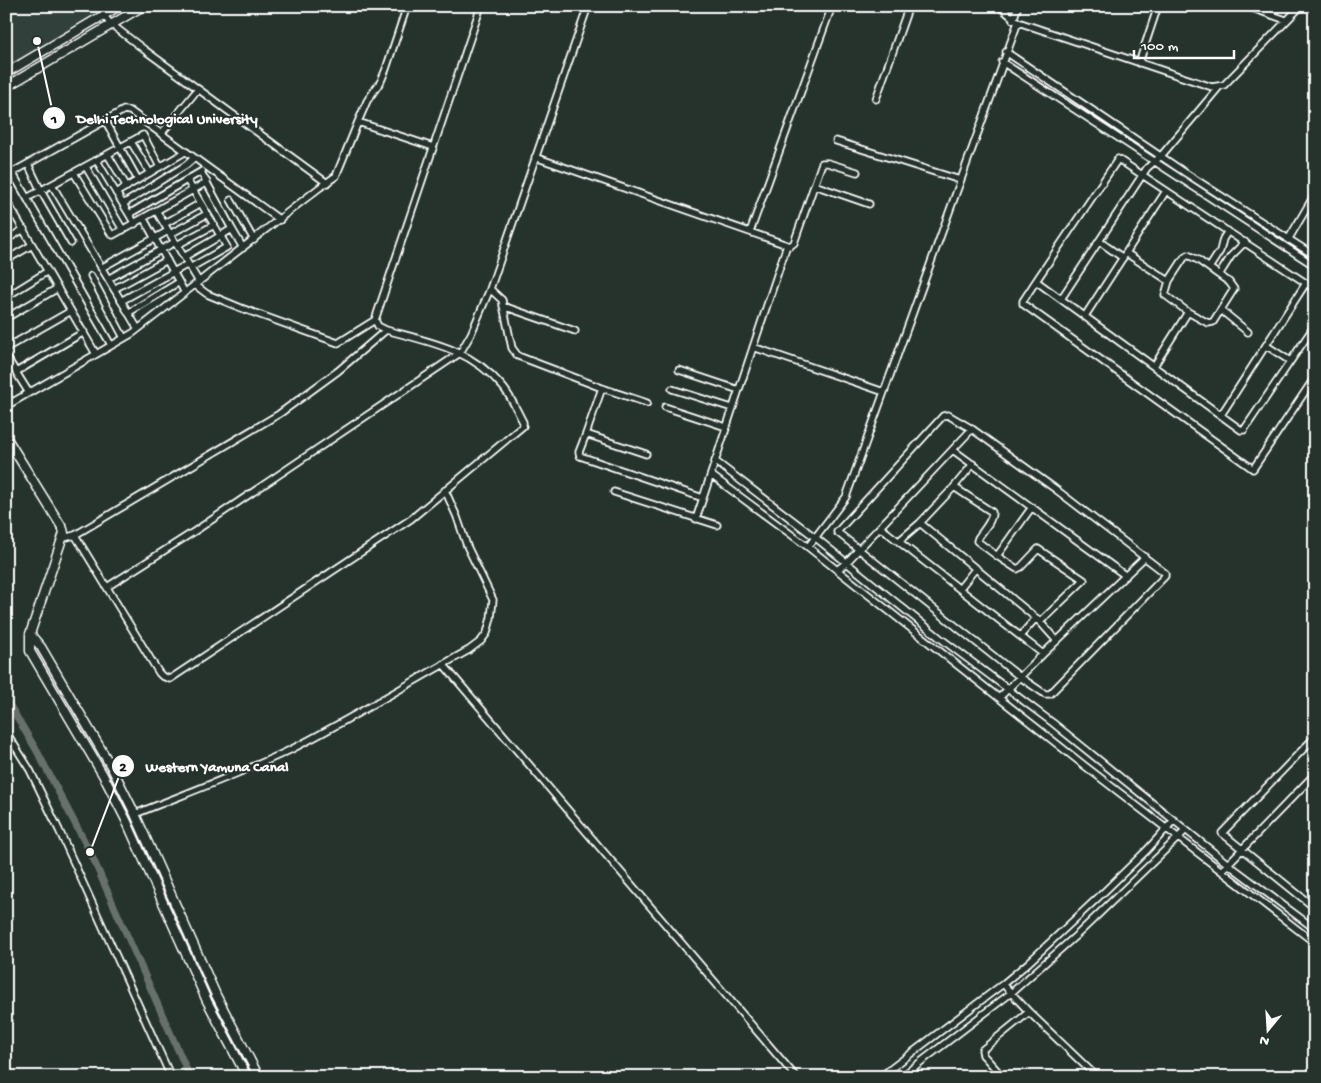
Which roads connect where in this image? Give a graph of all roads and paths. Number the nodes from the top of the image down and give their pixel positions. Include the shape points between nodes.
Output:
1 (118, 6) edge
2 (143, 6) edge
3 (407, 6) edge
4 (481, 6) edge
5 (588, 6) edge
6 (832, 6) edge
7 (909, 6) edge
8 (999, 6) edge
9 (1018, 6) edge
10 (1246, 6) edge
11 (1301, 6) edge
12 (1156, 12) dead end
13 (103, 15) junction
14 (1286, 20) junction
15 (1016, 21) junction
16 (111, 24) junction
17 (1006, 52) junction
18 (1002, 62) junction
19 (1139, 63) junction
20 (6, 73) edge
21 (6, 87) edge
22 (1219, 87) junction
23 (198, 89) junction
24 (876, 99) dead end
25 (105, 120) junction
26 (358, 122) junction
27 (148, 124) junction
28 (160, 134) junction
29 (143, 135) junction
30 (836, 141) dead end
31 (131, 142) junction
32 (433, 147) junction
33 (120, 149) junction
34 (185, 152) junction
35 (108, 155) junction
36 (1161, 156) junction
37 (535, 157) junction
38 (194, 158) junction
39 (97, 161) junction
40 (1156, 162) junction
41 (28, 164) junction
42 (86, 167) junction
43 (160, 167) junction
44 (207, 168) junction
45 (12, 172) junction
46 (201, 172) junction
47 (857, 172) dead end
48 (74, 173) junction
49 (150, 173) junction
50 (1142, 175) junction
51 (6, 176) edge
52 (138, 180) junction
53 (187, 180) junction
54 (960, 180) junction
55 (207, 182) junction
56 (327, 183) junction
57 (52, 185) junction
58 (814, 185) junction
59 (126, 187) junction
60 (40, 191) junction
61 (194, 191) junction
62 (1166, 191) junction
63 (116, 193) junction
64 (27, 198) junction
65 (1314, 198) edge
66 (6, 200) edge
67 (231, 200) dead end
68 (200, 202) junction
69 (122, 204) junction
70 (869, 204) dead end
71 (156, 212) junction
72 (15, 214) junction
73 (129, 214) junction
74 (207, 214) junction
75 (144, 219) junction
76 (6, 220) edge
77 (280, 220) junction
78 (134, 224) junction
79 (164, 224) junction
80 (214, 225) junction
81 (232, 229) junction
82 (24, 230) junction
83 (123, 230) junction
84 (1228, 231) junction
85 (750, 232) junction
86 (169, 233) junction
87 (222, 236) junction
88 (154, 238) junction
89 (1289, 239) junction
90 (6, 240) edge
91 (254, 240) junction
92 (1099, 241) junction
93 (1245, 242) junction
94 (71, 243) dead end
95 (32, 244) junction
96 (176, 244) junction
97 (786, 245) junction
98 (1284, 246) junction
99 (227, 247) junction
100 (243, 248) junction
101 (161, 250) junction
102 (1125, 255) junction
103 (232, 256) junction
104 (1315, 256) edge
105 (184, 258) junction
106 (6, 260) edge
107 (167, 260) junction
108 (189, 266) junction
109 (1315, 266) edge
110 (101, 268) junction
111 (1209, 268) junction
112 (48, 271) junction
113 (174, 272) junction
114 (1218, 275) junction
115 (91, 276) dead end
116 (108, 279) junction
117 (1036, 281) junction
118 (1169, 281) junction
119 (179, 282) junction
120 (1306, 283) junction
121 (197, 284) junction
122 (58, 288) junction
123 (114, 289) junction
124 (1315, 289) edge
125 (491, 290) junction
126 (185, 293) junction
127 (6, 297) edge
128 (1061, 299) junction
129 (121, 301) junction
130 (503, 306) junction
131 (71, 310) junction
132 (1221, 310) junction
133 (1188, 312) junction
134 (128, 313) junction
135 (1086, 316) junction
136 (6, 318) edge
137 (374, 320) junction
138 (1315, 325) edge
139 (138, 330) junction
140 (386, 330) junction
141 (575, 331) dead end
142 (84, 332) junction
143 (1248, 332) dead end
144 (124, 338) junction
145 (111, 345) junction
146 (753, 346) junction
147 (1267, 346) junction
148 (6, 348) edge
149 (460, 352) junction
150 (96, 354) junction
151 (6, 356) edge
152 (1290, 361) junction
153 (1154, 366) junction
154 (679, 370) dead end
155 (16, 372) junction
156 (1315, 377) edge
157 (602, 388) junction
158 (672, 388) dead end
159 (739, 390) junction
160 (884, 392) junction
161 (29, 393) junction
162 (6, 394) edge
163 (647, 403) dead end
164 (9, 404) edge
165 (665, 407) dead end
166 (732, 408) junction
167 (1221, 415) junction
168 (726, 427) junction
169 (972, 429) junction
170 (586, 434) junction
171 (6, 437) edge
172 (952, 450) junction
173 (646, 454) dead end
174 (715, 461) junction
175 (973, 464) junction
176 (711, 475) junction
177 (954, 487) junction
178 (445, 490) junction
179 (614, 492) dead end
180 (703, 498) junction
181 (1032, 507) junction
182 (696, 519) junction
183 (920, 523) junction
184 (717, 525) dead end
185 (880, 526) junction
186 (75, 535) junction
187 (64, 538) junction
188 (816, 538) junction
189 (899, 541) junction
190 (808, 547) junction
191 (858, 550) junction
192 (997, 556) junction
193 (1146, 557) junction
194 (846, 563) junction
195 (976, 568) junction
196 (837, 570) junction
197 (1126, 576) junction
198 (107, 587) junction
199 (960, 588) junction
200 (1038, 620) junction
201 (30, 634) junction
202 (1021, 635) junction
203 (1057, 641) junction
204 (1043, 654) junction
205 (442, 664) junction
206 (1020, 677) junction
207 (1008, 690) junction
208 (1000, 697) junction
209 (6, 732) edge
210 (1315, 737) edge
211 (1315, 774) edge
212 (135, 814) junction
213 (1174, 820) junction
214 (1167, 828) junction
215 (1186, 830) junction
216 (1179, 838) junction
217 (1242, 849) junction
218 (1228, 864) junction
219 (1222, 870) junction
220 (1315, 908) edge
221 (1315, 929) edge
222 (1308, 938) junction
223 (1315, 943) edge
224 (1003, 984) junction
225 (1011, 993) junction
226 (1029, 1012) junction
227 (171, 1077) edge
228 (246, 1077) edge
229 (259, 1077) edge
230 (796, 1077) edge
231 (880, 1077) edge
232 (901, 1077) edge
233 (1003, 1077) edge
234 (1098, 1077) edge

1 - 13 street
2 - 16 street
3 - 26 street via 381,81
4 - 32 street
5 - 37 street
6 - 85 street
7 - 24 street
8 - 15 street
9 - 15 street
10 - 14 street
11 - 14 street
12 - 19 street
13 - 16 street
13 - 20 street
14 - 22 street
15 - 17 street
15 - 19 street
16 - 21 street
16 - 23 street
17 - 18 street
17 - 36 street
18 - 40 street
18 - 54 street
19 - 22 street
22 - 36 street
23 - 28 street
23 - 56 street
25 - 27 street via 124,110
25 - 33 street
25 - 41 street
26 - 32 street
26 - 56 street via 336,176
27 - 28 street
27 - 29 street
28 - 34 street
29 - 31 street
29 - 43 street
30 - 54 street
31 - 33 street
31 - 49 street
32 - 137 street
33 - 35 street
33 - 52 street
34 - 38 street
34 - 43 street
35 - 39 street
35 - 59 street
36 - 40 street
36 - 89 street
37 - 85 street
37 - 125 street
38 - 44 street
38 - 69 street
39 - 42 street
39 - 63 street
40 - 50 street
40 - 98 street
41 - 45 street
41 - 60 street
42 - 48 street
42 - 83 street
43 - 49 street
44 - 46 street
44 - 77 street
45 - 51 street
45 - 64 street
46 - 53 street
46 - 55 street
47 - 58 street via 824,162
48 - 57 street
48 - 83 street via 111,234
49 - 52 street
50 - 62 street
50 - 92 street
50 - 117 street via 1118,159
52 - 59 street
53 - 61 street
53 - 73 street
54 - 160 street
55 - 61 street
55 - 81 street
56 - 77 street
57 - 60 street
57 - 110 street
58 - 70 street
58 - 97 street via 794,243
59 - 63 street
60 - 64 street
60 - 94 street
61 - 68 street
61 - 71 street
62 - 84 street
62 - 102 street
63 - 69 street
64 - 145 street
65 - 89 street
66 - 72 street
67 - 91 street
68 - 74 street
68 - 79 street
69 - 73 street
71 - 75 street
71 - 79 street
72 - 76 street
72 - 82 street
73 - 78 street
74 - 80 street
74 - 86 street
75 - 78 street
75 - 88 street
77 - 91 street
78 - 83 street
79 - 86 street
80 - 87 street
80 - 96 street
81 - 87 street
81 - 100 street
82 - 90 street
82 - 95 street
84 - 93 street
84 - 111 street
85 - 97 street
86 - 88 street
86 - 96 street
87 - 99 street
87 - 105 street
88 - 101 street
88 - 110 street
89 - 98 street
89 - 104 street
91 - 100 street
92 - 102 street
92 - 128 street
93 - 114 street
93 - 120 street
95 - 106 street
95 - 112 street
96 - 101 street
96 - 105 street
97 - 146 street
98 - 109 street
99 - 103 street
99 - 108 street
100 - 103 street
101 - 107 street
101 - 116 street
102 - 118 street
102 - 135 street
103 - 121 street
105 - 108 street
107 - 113 street
107 - 123 street
108 - 113 street
108 - 121 street
110 - 116 street
111 - 114 street
111 - 118 street via 1188,255
112 - 122 street
112 - 127 street
113 - 119 street
113 - 129 street
114 - 132 street via 1234,289
115 - 144 street
116 - 123 street
117 - 128 street
117 - 156 street via 1023,301 1025,307 1253,469
118 - 133 street via 1164,294
119 - 126 street
119 - 134 street
120 - 124 street
120 - 147 street
121 - 126 street
121 - 137 street via 207,294 338,343
122 - 131 street
122 - 136 street
123 - 129 street
125 - 130 street via 499,296
125 - 149 street
126 - 139 street
128 - 135 street
129 - 134 street
130 - 141 street
130 - 157 street via 512,348 518,356
131 - 142 street
131 - 148 street
132 - 133 street via 1211,323
132 - 143 street
133 - 153 street
134 - 139 street
135 - 153 street
137 - 140 street
138 - 152 street
139 - 144 street
140 - 149 street
140 - 186 street via 338,371 279,414
142 - 150 street
142 - 155 street
144 - 145 street
145 - 150 street
146 - 159 street
146 - 160 street
147 - 152 street
147 - 167 street
149 - 178 street via 503,387 524,424
149 - 198 street
150 - 161 street
151 - 155 street
152 - 167 street via 1244,430
153 - 167 street
154 - 159 street
155 - 161 street
157 - 163 street
157 - 170 street
158 - 166 street
159 - 166 street
160 - 188 street via 846,497
161 - 164 street
162 - 164 street
165 - 168 street
166 - 168 street
168 - 174 street
169 - 172 street
169 - 191 street via 948,415 943,416 838,530
169 - 193 street
170 - 173 street
170 - 180 street via 580,456
171 - 187 street via 63,529
172 - 175 street
172 - 185 street
174 - 176 street
174 - 188 street
175 - 177 street
175 - 181 street
176 - 180 street
176 - 190 street
177 - 183 street
177 - 192 street via 992,512 977,541
178 - 198 street via 388,535 170,679 159,673
178 - 205 street via 494,604 488,628 481,640
179 - 182 street
180 - 182 street
181 - 192 street
181 - 197 street
182 - 184 street
183 - 189 street
183 - 195 street
185 - 189 street
185 - 191 street
186 - 187 street
186 - 198 street
187 - 201 street
188 - 190 street
188 - 194 street
189 - 199 street
190 - 196 street
191 - 194 street
191 - 206 street
192 - 200 street via 1017,569 1038,549 1084,580
193 - 197 street
193 - 206 street via 1164,571 1165,576 1050,694
194 - 196 street
194 - 207 street
195 - 199 street
195 - 200 street
196 - 208 street
197 - 203 street
199 - 202 street
200 - 202 street
200 - 203 street
201 - 212 street via 46,655 112,768
201 - 228 street via 28,646 126,820 207,1001
202 - 204 street
203 - 204 street
204 - 206 street
205 - 212 street via 368,708 265,762
205 - 230 street
206 - 207 street
207 - 208 street
207 - 213 street
208 - 214 street
209 - 227 street via 30,770 59,830
210 - 217 street via 1223,831
211 - 217 street
212 - 229 street via 216,995
213 - 214 street
213 - 215 street
214 - 216 street
214 - 224 street via 1105,891
215 - 216 street
215 - 218 street
216 - 219 street
216 - 225 street
217 - 218 street
217 - 220 street
218 - 219 street
218 - 221 street
219 - 222 street
221 - 222 street
222 - 223 street
224 - 225 street
224 - 231 street
225 - 226 street
225 - 232 street
226 - 233 street via 982,1050
226 - 234 street

